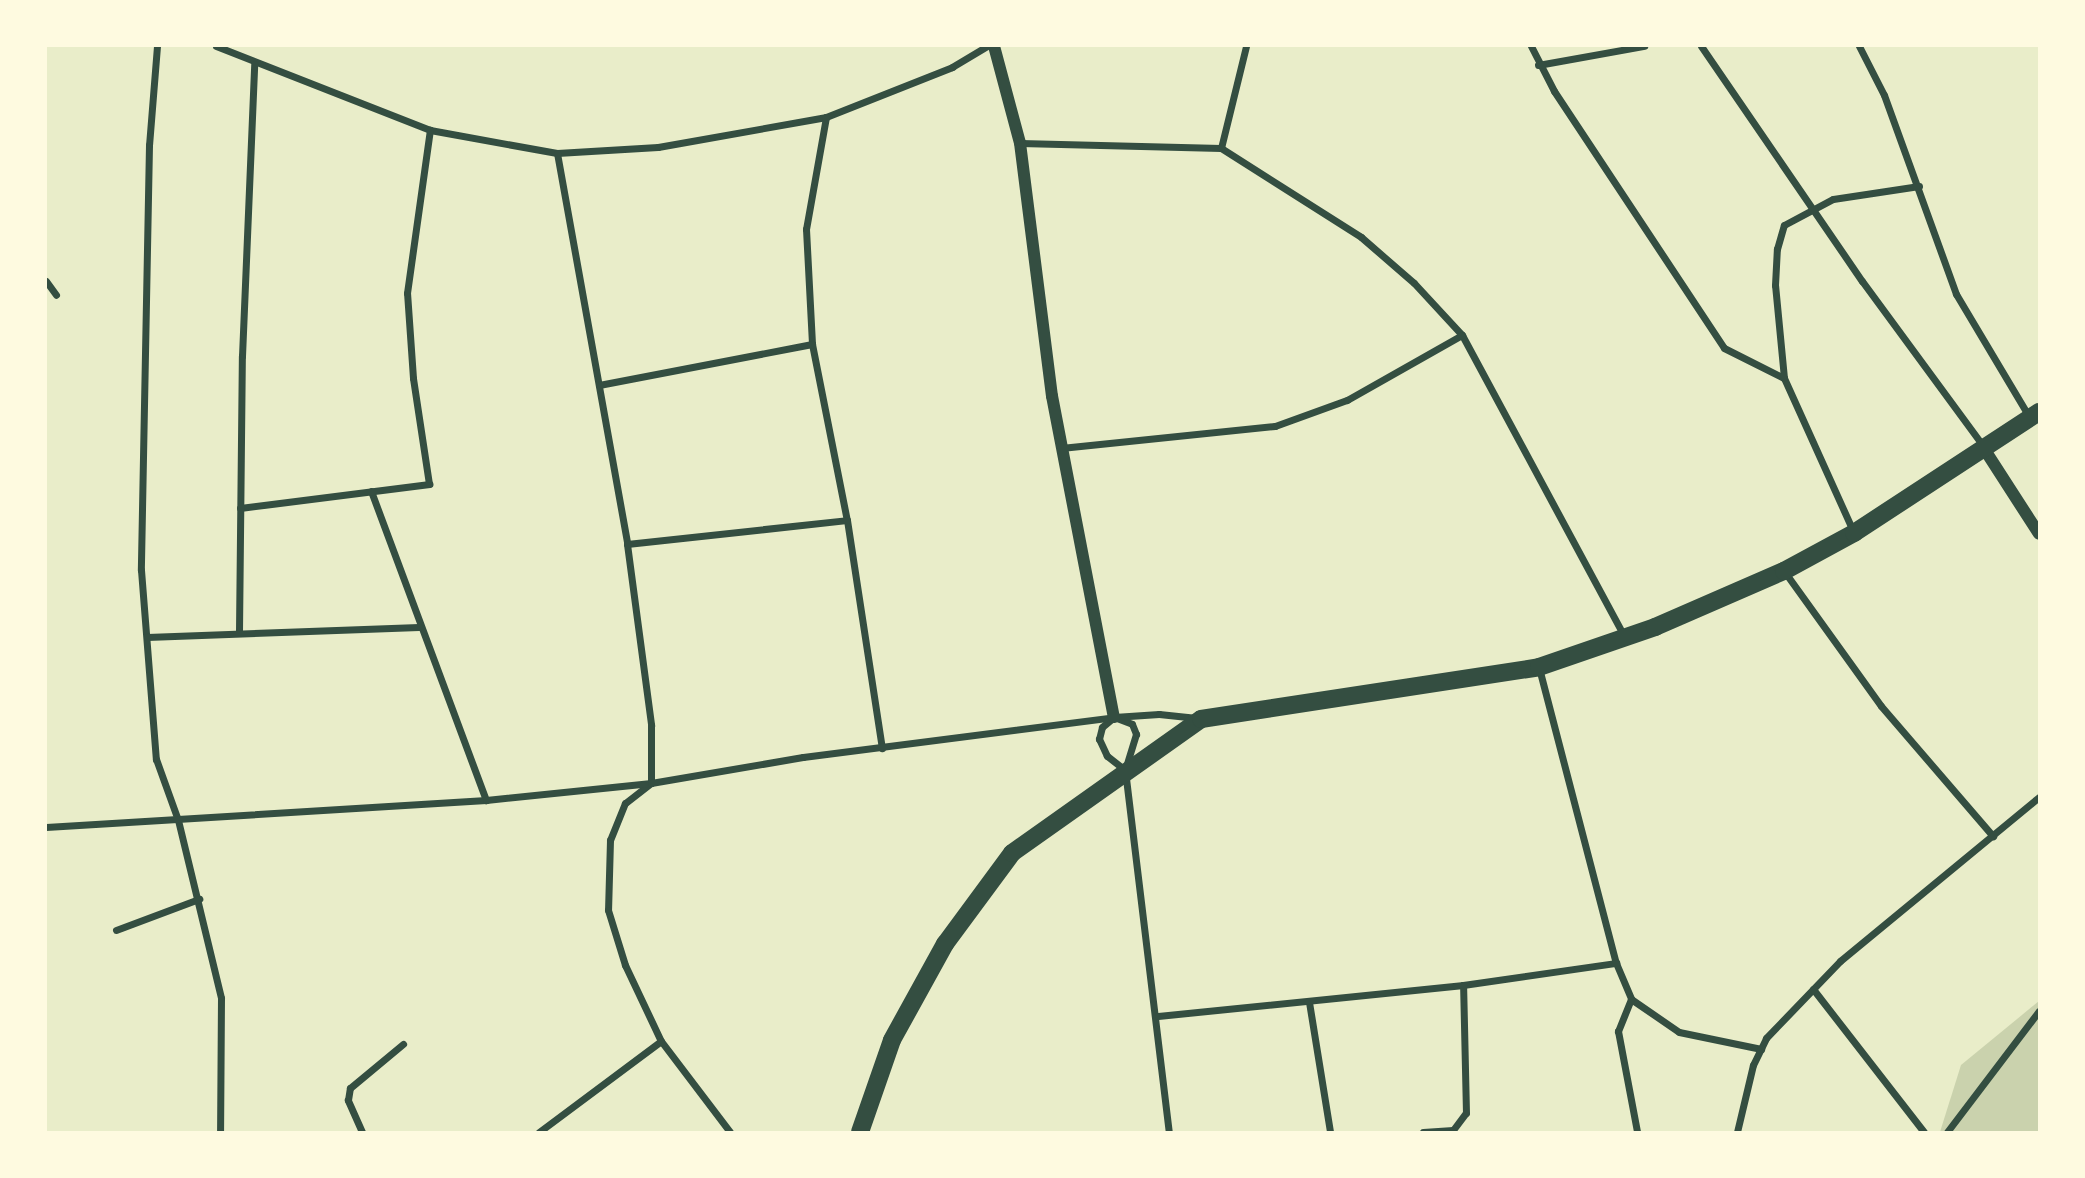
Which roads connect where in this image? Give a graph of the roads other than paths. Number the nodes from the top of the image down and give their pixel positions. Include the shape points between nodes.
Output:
1 (157, 46) edge
2 (216, 46) edge
3 (987, 46) edge
4 (994, 46) edge
5 (1246, 46) edge
6 (1531, 46) edge
7 (1644, 46) edge
8 (1700, 46) edge
9 (1859, 46) edge
10 (254, 64) junction
11 (1538, 65) junction
12 (827, 117) junction
13 (430, 130) junction
14 (1020, 143) junction
15 (1221, 148) junction
16 (557, 153) junction
17 (1919, 186) junction
18 (1812, 208) junction
19 (46, 281) edge
20 (56, 295) dead end
21 (1462, 335) junction
22 (812, 344) junction
23 (1784, 378) junction
24 (599, 385) junction
25 (2035, 415) edge
26 (1983, 447) junction
27 (1061, 448) junction
28 (371, 491) junction
29 (240, 508) junction
30 (847, 520) junction
31 (1854, 533) junction
32 (2039, 534) edge
33 (627, 544) junction
34 (1784, 571) junction
35 (419, 627) junction
36 (239, 631) junction
37 (147, 637) junction
38 (1625, 638) junction
39 (1539, 667) junction
40 (1114, 717) junction
41 (1201, 719) junction
42 (882, 748) junction
43 (1125, 770) junction
44 (651, 783) junction
45 (2039, 797) edge
46 (486, 800) junction
47 (178, 820) junction
48 (46, 827) edge
49 (1993, 836) junction
50 (199, 899) junction
51 (116, 930) dead end
52 (1616, 963) junction
53 (1463, 985) junction
54 (1813, 989) junction
55 (1631, 999) junction
56 (1309, 1002) junction
57 (2039, 1011) edge
58 (1158, 1016) junction
59 (661, 1041) junction
60 (403, 1044) dead end
61 (1761, 1049) junction
62 (220, 1132) edge
63 (362, 1132) edge
64 (539, 1132) edge
65 (730, 1132) edge
66 (860, 1132) edge
67 (1169, 1132) edge
68 (1330, 1132) edge
69 (1423, 1132) edge
70 (1637, 1132) edge
71 (1737, 1132) edge
72 (1924, 1132) edge
73 (1947, 1132) edge

1 - 37 street via 149,145 141,570
2 - 10 street
3 - 12 street via 952,67
4 - 14 street
5 - 15 street
6 - 11 street
7 - 11 street
8 - 18 street
9 - 17 street
10 - 13 street
10 - 29 street
11 - 23 street via 1724,348
12 - 16 street via 659,147
12 - 22 street via 806,229
13 - 16 street
13 - 28 street via 407,293 413,379 429,484
14 - 15 street
14 - 27 street
15 - 21 street via 1361,237 1414,283
16 - 24 street
17 - 18 street via 1833,199
17 - 25 street via 1956,294
18 - 23 street via 1784,225 1777,250 1775,285
18 - 26 street
19 - 20 street
21 - 27 street via 1348,400 1275,426
21 - 38 street
22 - 24 street
22 - 30 street
23 - 31 street
24 - 33 street
25 - 26 main road
26 - 31 main road
26 - 32 street
27 - 40 street
28 - 29 street
28 - 35 street
29 - 36 street
30 - 33 street
30 - 42 street
31 - 34 main road
33 - 44 street via 651,724
34 - 38 main road
34 - 49 street via 1881,705
35 - 36 street
35 - 46 street
36 - 37 street
37 - 47 street via 156,759
38 - 39 main road
39 - 41 main road
39 - 52 street
40 - 41 street via 1160,714
40 - 42 street
40 - 43 street via 1132,724 1136,734
40 - 43 street via 1102,727 1099,739 1107,756
41 - 43 main road
42 - 44 street
43 - 58 street
43 - 66 main road via 1012,853 945,944 892,1040
44 - 46 street
44 - 59 street via 625,803 618,816 606,877 608,911 625,965
45 - 49 street
46 - 47 street
47 - 48 street
47 - 50 street
49 - 54 street via 1902,907
50 - 51 street
50 - 62 street via 221,998
52 - 53 street
52 - 55 street
53 - 56 street
53 - 69 street via 1466,1113 1453,1130
54 - 61 street
54 - 72 street
55 - 61 street via 1679,1032
55 - 70 street via 1618,1031
56 - 58 street
56 - 68 street
57 - 73 street
58 - 67 street
59 - 64 street
59 - 65 street
60 - 63 street via 350,1088 348,1100
61 - 71 street

